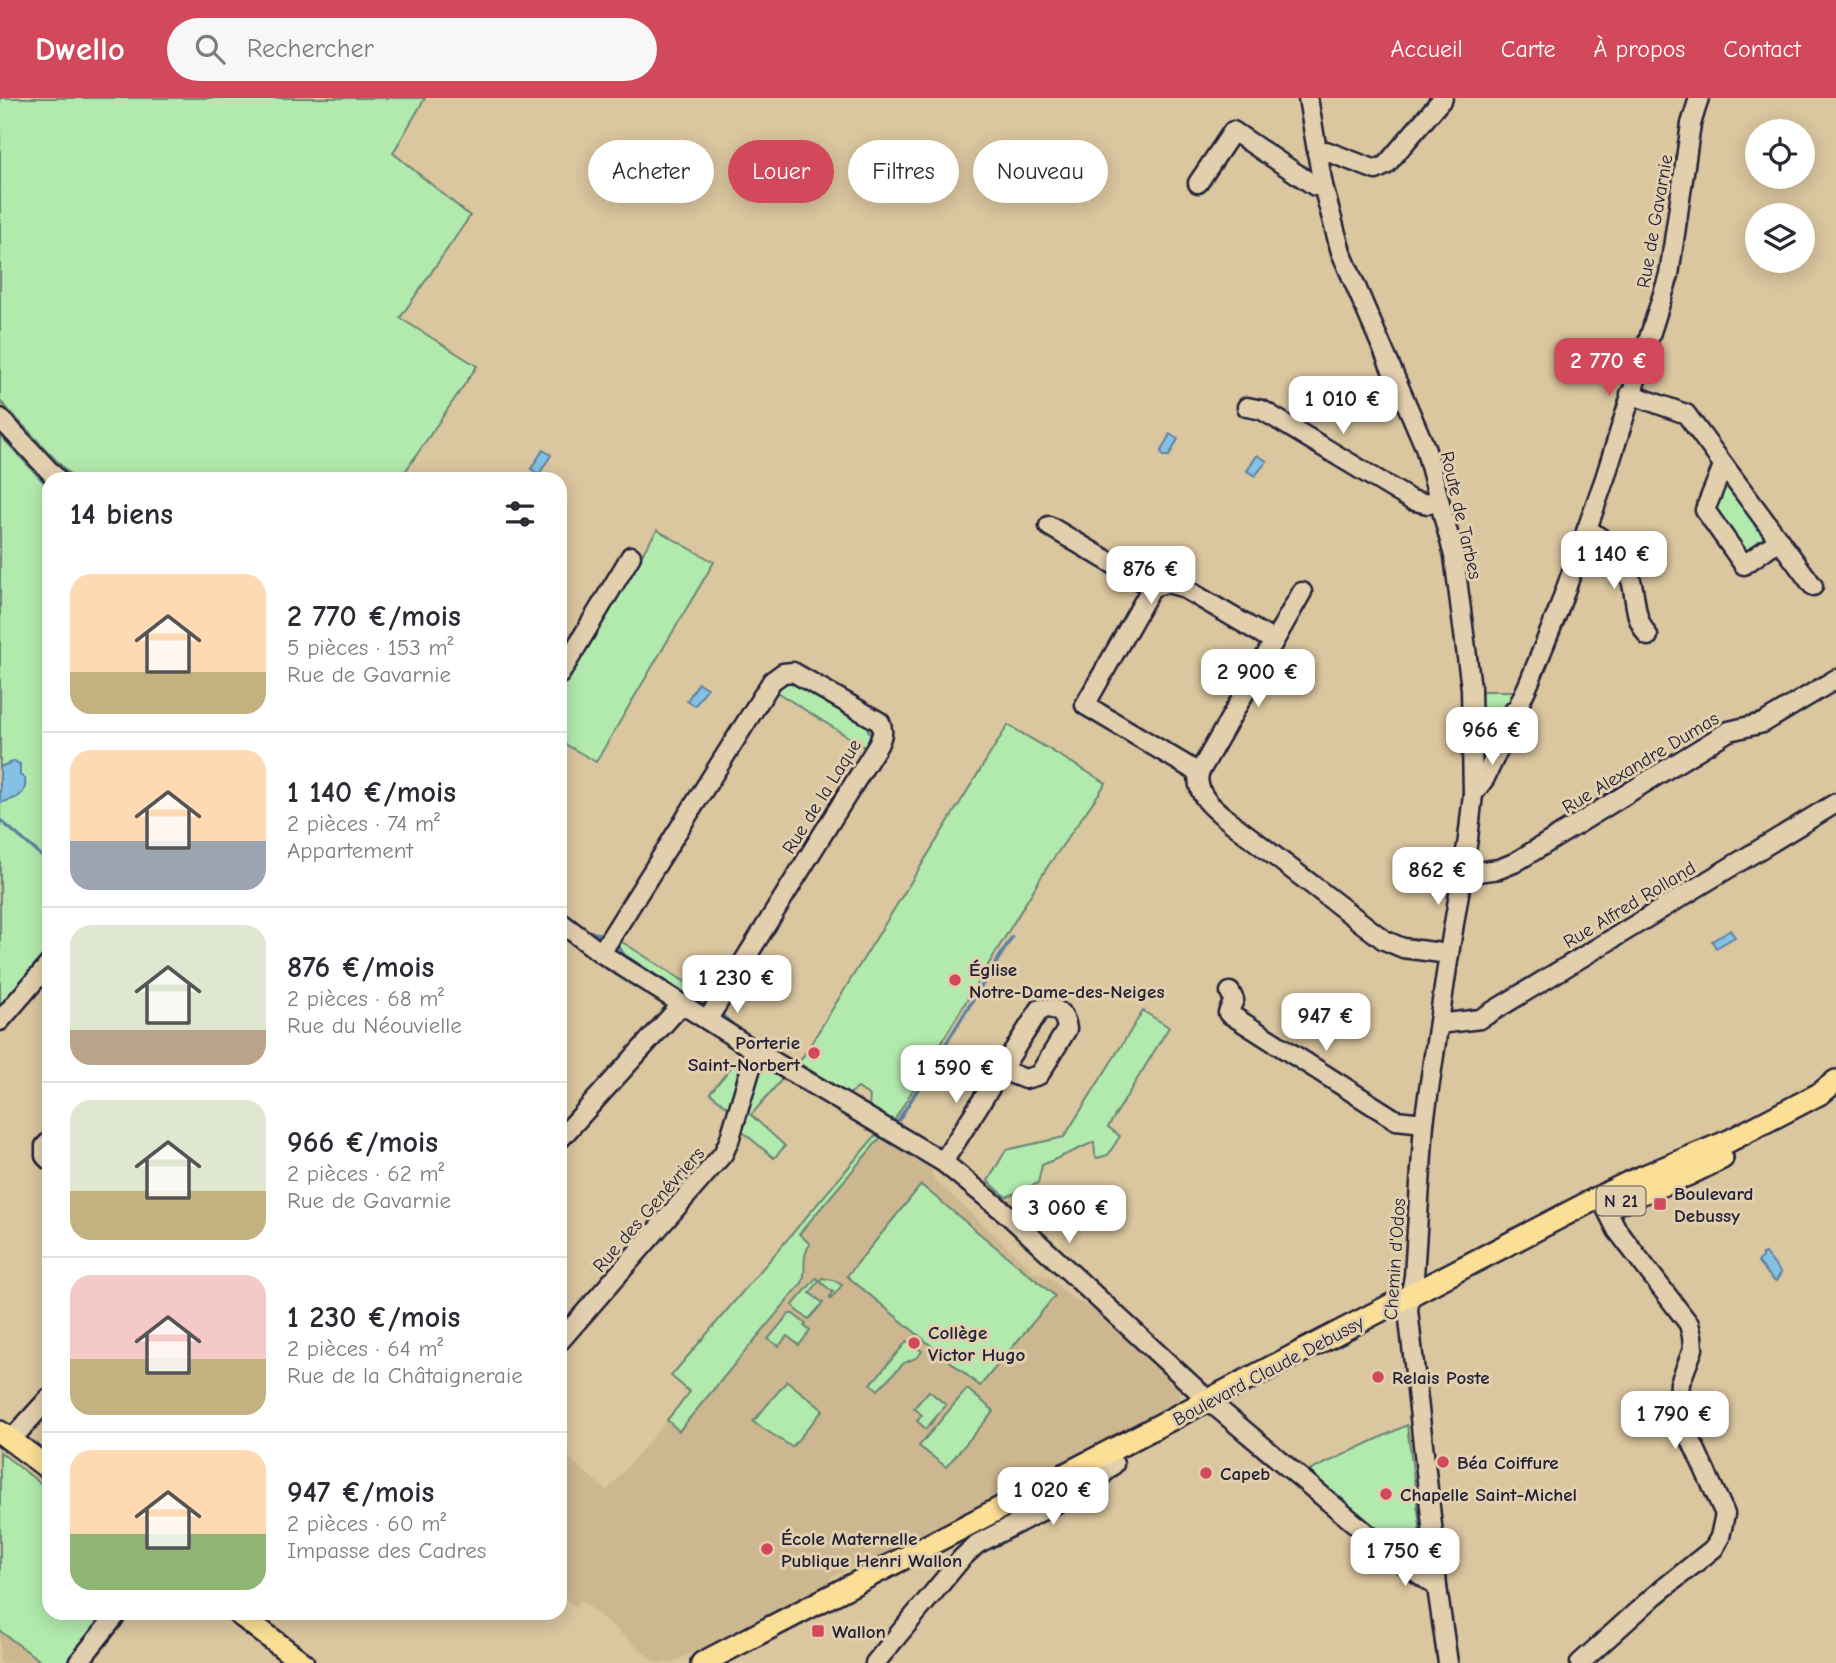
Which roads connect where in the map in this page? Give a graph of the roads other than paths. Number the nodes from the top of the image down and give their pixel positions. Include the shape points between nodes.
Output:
1 (1308, 98) edge
2 (1443, 98) edge
3 (1696, 99) edge
4 (1317, 153) junction
5 (1199, 183) dead end
6 (1324, 186) junction
7 (1630, 394) junction
8 (1247, 407) dead end
9 (0, 418) edge
10 (1723, 467) junction
11 (51, 472) edge
12 (1439, 501) junction
13 (1049, 526) dead end
14 (1587, 529) junction
15 (1779, 540) junction
16 (631, 556) dead end
17 (1813, 586) dead end
18 (1152, 587) junction
19 (1302, 592) dead end
20 (1648, 636) dead end
21 (1274, 641) junction
22 (567, 662) edge
23 (1836, 679) edge
24 (1519, 706) junction
25 (1473, 732) junction
26 (1501, 744) junction
27 (1199, 773) junction
28 (1473, 794) junction
29 (1836, 803) edge
30 (1463, 874) junction
31 (567, 927) edge
32 (601, 953) junction
33 (1449, 954) junction
34 (42, 972) edge
35 (1230, 992) dead end
36 (682, 1004) junction
37 (706, 1018) junction
38 (0, 1021) edge
39 (1439, 1024) junction
40 (755, 1051) junction
41 (1002, 1070) dead end
42 (1836, 1081) edge
43 (1836, 1097) edge
44 (1424, 1123) junction
45 (567, 1131) edge
46 (943, 1162) junction
47 (1606, 1208) junction
48 (1409, 1303) junction
49 (567, 1333) edge
50 (42, 1404) edge
51 (1214, 1405) junction
52 (5, 1436) edge
53 (42, 1464) edge
54 (1114, 1464) junction
55 (1433, 1535) junction
56 (1396, 1558) junction
57 (1437, 1587) junction
58 (112, 1620) edge
59 (247, 1620) edge
60 (78, 1663) edge
61 (303, 1663) edge
62 (702, 1663) edge
63 (729, 1663) edge
64 (875, 1663) edge
65 (1448, 1663) edge
66 (1580, 1663) edge

1 - 4 street, Route de Tarbes
2 - 4 street via 1386,165 1376,170
3 - 7 street, Rue de Gavarnie via 1669,275
4 - 6 street, Route de Tarbes
5 - 6 street via 1233,131 1315,186
6 - 12 street, Route de Tarbes via 1341,252 1425,447
7 - 10 street via 1686,414
7 - 14 street, Rue de Gavarnie
8 - 12 street via 1262,410 1410,500
9 - 11 street
10 - 15 street
10 - 15 street via 1705,510 1744,565
12 - 25 street, Route de Tarbes via 1454,556
13 - 18 street
14 - 20 street via 1603,538 1620,558 1631,580 1638,621
14 - 24 street, Rue de Gavarnie
15 - 17 street
16 - 22 street
18 - 21 street via 1167,583 1182,587
18 - 27 street via 1086,705
19 - 21 street
21 - 27 street
23 - 30 street, Rue Alexandre Dumas via 1763,723 1729,731 1514,863
24 - 25 street via 1505,720
24 - 26 street, Rue de Gavarnie
25 - 26 street via 1480,746
25 - 28 street, Route de Tarbes
26 - 28 street, Rue de Gavarnie
27 - 33 street via 1197,781 1206,799 1233,824 1384,940 1403,948
28 - 30 street, Route de Tarbes
29 - 39 street, Rue Alfred Rolland via 1480,1019
30 - 33 street, Chemin d'Odos
31 - 32 street
32 - 36 street
32 - 37 street, Rue de la Laque via 772,681 793,672 880,722 878,745
33 - 39 street, Chemin d'Odos
34 - 38 street
35 - 44 street via 1234,1000 1228,1013 1396,1120
36 - 37 street
36 - 45 street
37 - 40 street
39 - 44 street, Chemin d'Odos
40 - 46 street
40 - 49 street, Rue des Genévriers via 723,1154
41 - 46 street
42 - 48 main road, Boulevard Claude Debussy / N 21 via 1729,1141 1630,1182
43 - 47 main road, Boulevard Claude Debussy / N 21 via 1687,1175
44 - 48 street, Chemin d'Odos
46 - 51 street via 1007,1214
47 - 48 main road, Boulevard Claude Debussy / N 21
47 - 66 street via 1617,1230 1689,1324 1693,1349 1680,1383 1681,1408 1686,1429 1722,1505 1724,1524 1714,1548
48 - 51 main road, Boulevard Claude Debussy / N 21
48 - 55 street, Chemin d'Odos
50 - 52 street
51 - 54 main road, Boulevard Claude Debussy / N 21
51 - 56 street
51 - 62 main road, Boulevard Claude Debussy / N 21
52 - 53 main road
54 - 63 main road, Boulevard Claude Debussy / N 21
54 - 64 street via 1090,1486 977,1544
55 - 56 street
55 - 57 street, Chemin d'Odos
56 - 57 street
57 - 65 street, Chemin d'Odos
58 - 60 street
59 - 61 main road

